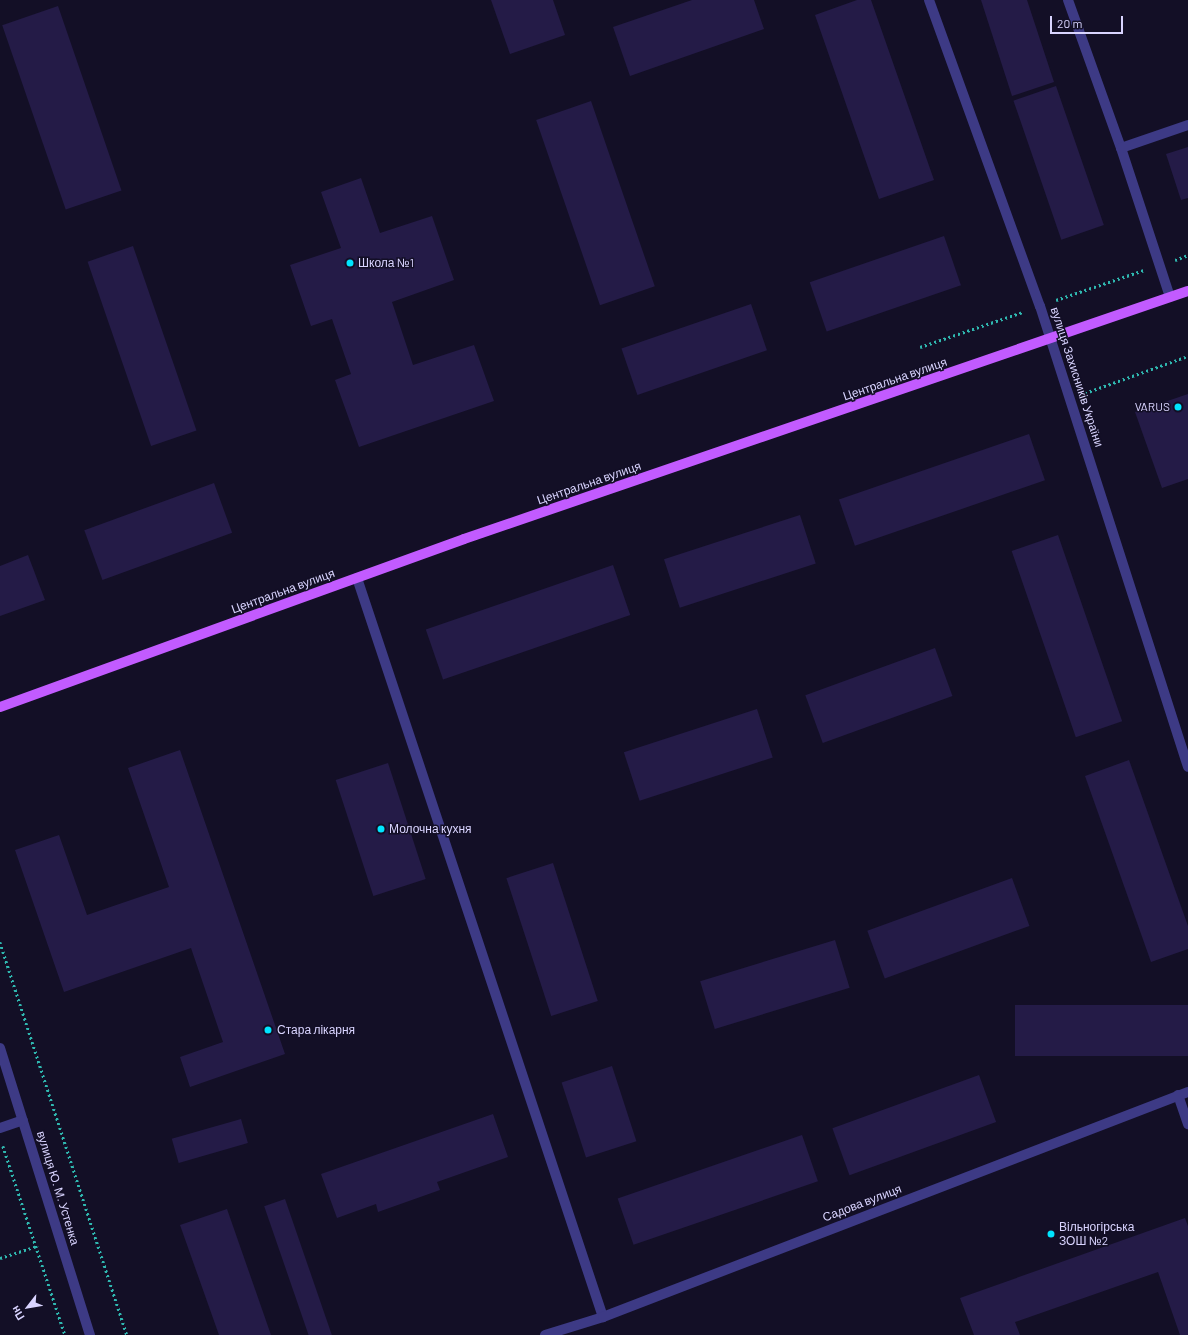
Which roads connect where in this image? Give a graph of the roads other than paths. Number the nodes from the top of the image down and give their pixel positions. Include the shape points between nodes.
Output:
1 (929, 0) edge
2 (1068, 0) edge
3 (1188, 125) edge
4 (1121, 148) junction
5 (1188, 292) edge
6 (1170, 297) junction
7 (1051, 340) junction
8 (357, 578) junction
9 (0, 707) edge
10 (1188, 767) edge
11 (0, 1048) edge
12 (1188, 1092) edge
13 (1178, 1095) junction
14 (23, 1120) junction
15 (1188, 1124) edge
16 (0, 1128) edge
17 (603, 1317) junction
18 (90, 1335) edge
19 (545, 1335) edge

1 - 7 street, вулиця Захисників України
2 - 4 street
3 - 4 street
4 - 6 street
5 - 6 main road, Центральна вулиця
6 - 7 main road, Центральна вулиця
7 - 8 main road, Центральна вулиця via 472,536
7 - 10 street, вулиця Захисників України
8 - 9 main road, Центральна вулиця
8 - 17 street
11 - 14 street, вулиця Ю. М. Устенка
12 - 13 street, Садова вулиця
13 - 15 street
13 - 17 street, Садова вулиця
14 - 16 street
14 - 18 street, вулиця Ю. М. Устенка
17 - 19 street, Садова вулиця

